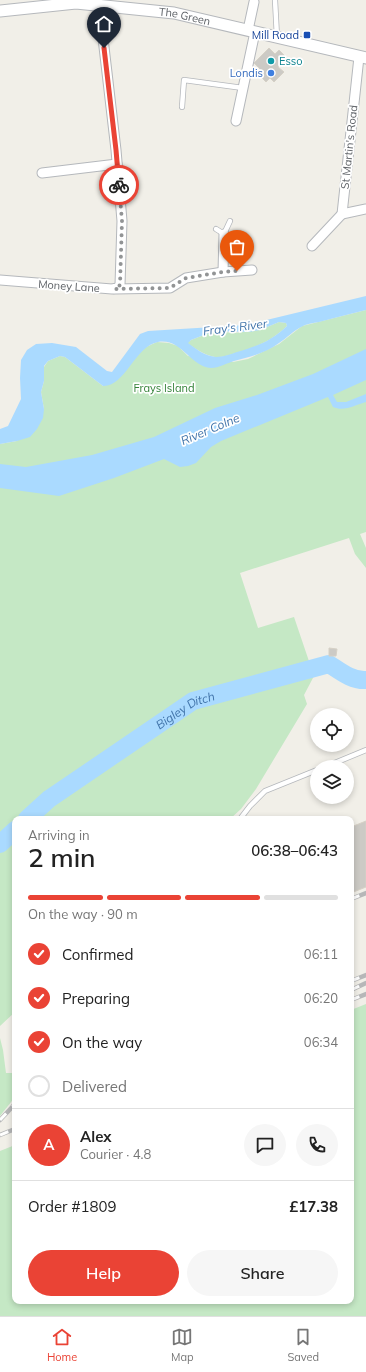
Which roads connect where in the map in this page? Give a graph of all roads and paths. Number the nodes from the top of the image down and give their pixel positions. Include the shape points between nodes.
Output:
1 (275, 0) edge
2 (254, 2) dead end
3 (99, 4) junction
4 (0, 11) edge
5 (251, 31) junction
6 (276, 37) junction
7 (362, 57) edge
8 (243, 88) junction
9 (182, 107) dead end
10 (236, 121) dead end
11 (117, 164) junction
12 (42, 173) dead end
13 (366, 209) edge
14 (342, 214) junction
15 (230, 221) dead end
16 (216, 229) dead end
17 (224, 234) junction
18 (312, 246) dead end
19 (252, 270) dead end
20 (223, 272) junction
21 (0, 280) edge
22 (115, 289) junction
23 (366, 750) edge
24 (341, 760) edge
25 (310, 773) edge
26 (242, 816) edge

1 - 6 lane
2 - 5 street
3 - 4 street, The Green via 76,3
3 - 5 street, The Green via 174,13
3 - 11 street, Money Lane
5 - 6 street, The Green
5 - 8 street
6 - 7 street, The Green
7 - 14 street, St Martin's Road
8 - 9 lane via 184,80
8 - 10 street
11 - 12 street
11 - 22 street, Money Lane via 122,221 120,285
13 - 14 street
14 - 18 street
15 - 17 lane
16 - 17 lane
17 - 20 street
19 - 20 street
20 - 22 street via 186,278 170,288
21 - 22 street, Money Lane
23 - 24 lane
25 - 26 lane via 265,791

